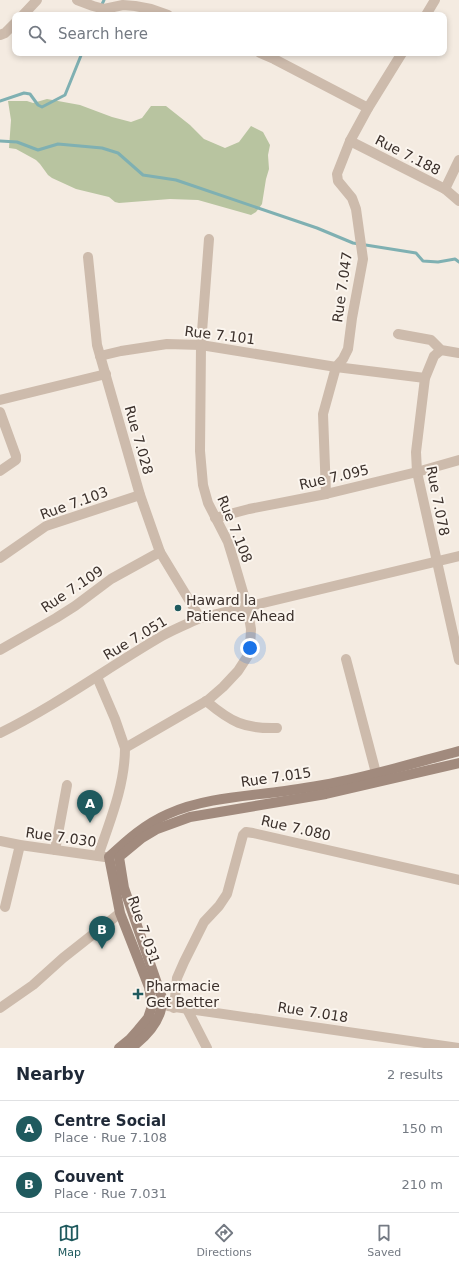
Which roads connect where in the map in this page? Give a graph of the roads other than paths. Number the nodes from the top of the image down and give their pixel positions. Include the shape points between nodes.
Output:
1 (37, 0) edge
2 (77, 0) edge
3 (435, 0) edge
4 (27, 12) edge
5 (160, 12) edge
6 (428, 12) edge
7 (12, 26) edge
8 (0, 35) edge
9 (267, 56) edge
10 (400, 56) edge
11 (368, 108) junction
12 (350, 141) junction
13 (459, 160) edge
14 (445, 190) junction
15 (459, 201) edge
16 (209, 239) dead end
17 (88, 257) dead end
18 (398, 334) dead end
19 (201, 344) junction
20 (441, 350) junction
21 (459, 353) edge
22 (100, 356) junction
23 (336, 367) junction
24 (106, 374) junction
25 (425, 378) junction
26 (0, 400) edge
27 (0, 412) edge
28 (459, 460) edge
29 (0, 471) edge
30 (417, 472) junction
31 (326, 494) junction
32 (140, 495) junction
33 (215, 518) junction
34 (160, 552) junction
35 (459, 556) edge
36 (0, 558) edge
37 (436, 561) junction
38 (247, 606) junction
39 (200, 618) junction
40 (0, 650) edge
41 (458, 656) edge
42 (346, 658) dead end
43 (97, 677) junction
44 (206, 701) junction
45 (277, 728) dead end
46 (0, 733) edge
47 (124, 748) junction
48 (459, 751) edge
49 (459, 763) edge
50 (376, 773) junction
51 (67, 785) dead end
52 (0, 841) edge
53 (20, 845) junction
54 (55, 850) junction
55 (98, 856) junction
56 (114, 857) junction
57 (459, 880) edge
58 (5, 907) dead end
59 (120, 913) junction
60 (162, 1005) junction
61 (0, 1008) edge
62 (174, 1008) junction
63 (187, 1010) junction
64 (393, 1043) edge
65 (119, 1048) edge
66 (131, 1048) edge
67 (207, 1048) edge
68 (459, 1048) edge

1 - 4 street
2 - 5 street via 104,9 123,5
3 - 6 street
7 - 8 street
9 - 11 street
10 - 11 street, Rue 7.047
11 - 12 street, Rue 7.047
12 - 14 street, Rue 7.188
12 - 23 street, Rue 7.047 via 337,174 338,181 352,198 356,209 363,259 348,349
13 - 14 street, Rue 7.188
14 - 15 street
16 - 19 street, Rue 7.108
17 - 22 street, Rue 7.028
18 - 20 street via 431,340
19 - 22 street, Rue 7.101 via 167,344
19 - 23 street, Rue 7.101
19 - 33 street, Rue 7.108 via 200,452 203,485
20 - 21 street
20 - 25 street, Rue 7.078 via 434,356
22 - 24 street, Rue 7.028
23 - 25 street, Rue 7.101
23 - 31 street, Rue 7.047 via 323,414
24 - 26 street
24 - 32 street, Rue 7.028
25 - 30 street, Rue 7.078 via 416,452
27 - 29 street via 16,460
28 - 30 street, Rue 7.095
30 - 31 street, Rue 7.095
30 - 37 street, Rue 7.078
31 - 33 street, Rue 7.095
32 - 34 street, Rue 7.028
32 - 36 street, Rue 7.103 via 46,526
33 - 38 street, Rue 7.108 via 228,542
34 - 39 street, Rue 7.028
34 - 40 street, Rue 7.109 via 111,579 75,606
35 - 37 street, Rue 7.051
37 - 38 street, Rue 7.051
37 - 41 street, Rue 7.078
38 - 39 street, Rue 7.051
38 - 44 street, Rue 7.108 via 251,629 249,654 238,671
39 - 43 street, Rue 7.051 via 163,636
42 - 50 street
43 - 46 street, Rue 7.051 via 32,717
43 - 47 street
44 - 45 street via 236,723 261,729
44 - 47 street, Rue 7.108
47 - 55 street via 125,762 120,788
48 - 50 main road, Rue 7.015
49 - 56 main road, Rue 7.015 via 326,794 190,817 156,829
50 - 56 main road, Rue 7.015 via 324,784 222,799 181,809 167,814 128,839
51 - 54 street
52 - 53 street, Rue 7.030
53 - 54 street, Rue 7.030
53 - 58 street
54 - 55 street, Rue 7.030
55 - 56 street, Rue 7.030
56 - 59 main road, Rue 7.031
56 - 60 main road, Rue 7.031 via 162,998
57 - 62 street, Rue 7.080 via 246,832 226,894 204,922 177,978
59 - 61 street via 33,985
59 - 65 main road, Rue 7.031 via 149,987 152,1006 148,1018
60 - 62 street, Rue 7.018
60 - 66 main road via 157,1021
62 - 63 street, Rue 7.018
63 - 64 street, Rue 7.018 via 276,1021
63 - 67 street
64 - 68 street, Rue 7.018

